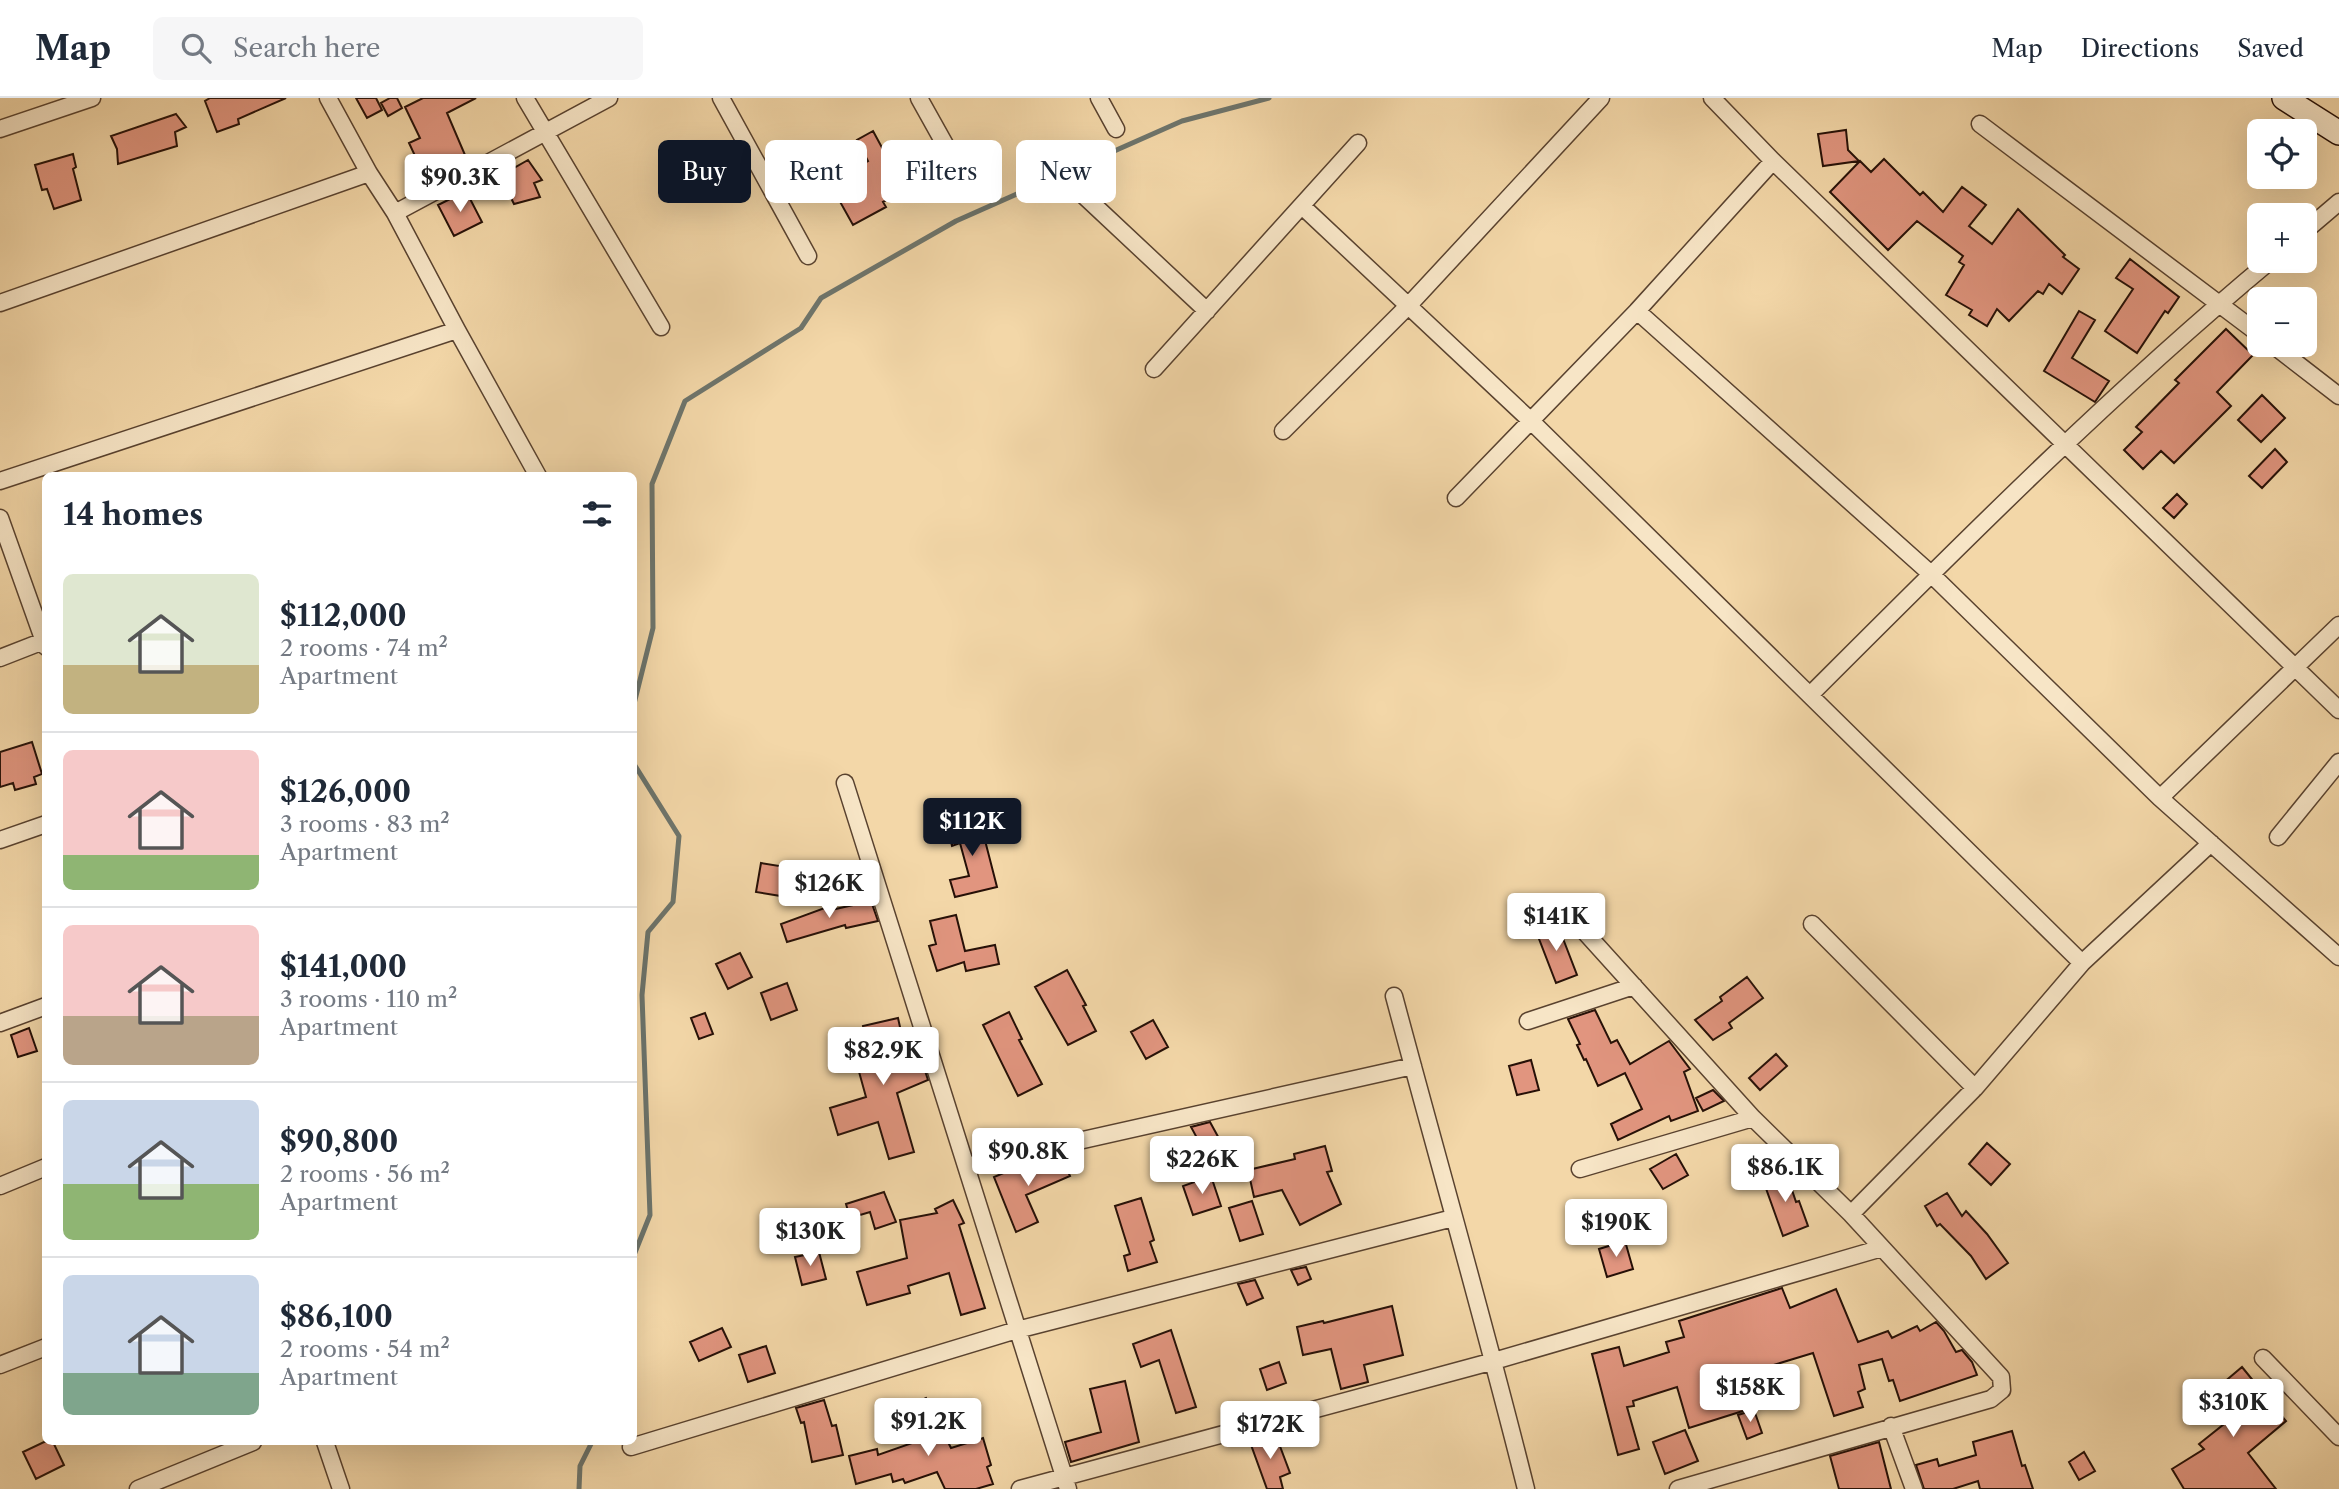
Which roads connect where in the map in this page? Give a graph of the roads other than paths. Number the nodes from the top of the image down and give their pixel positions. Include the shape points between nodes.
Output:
1 (92, 98) edge
2 (328, 98) edge
3 (525, 98) edge
4 (609, 98) edge
5 (721, 98) edge
6 (919, 98) edge
7 (1099, 98) edge
8 (1601, 98) edge
9 (1712, 98) edge
10 (2284, 98) edge
11 (1980, 124) dead end
12 (0, 129) edge
13 (1116, 129) dead end
14 (545, 132) junction
15 (2339, 133) edge
16 (942, 140) edge
17 (1358, 144) dead end
18 (1773, 161) junction
19 (369, 173) junction
20 (2339, 202) edge
21 (1092, 203) edge
22 (1301, 206) junction
23 (395, 213) junction
24 (2317, 221) edge
25 (808, 256) dead end
26 (2255, 273) edge
27 (0, 303) edge
28 (2219, 303) junction
29 (1409, 305) junction
30 (1637, 310) junction
31 (1207, 312) junction
32 (2247, 325) edge
33 (661, 327) dead end
34 (457, 330) junction
35 (2289, 357) edge
36 (1154, 369) dead end
37 (2339, 396) edge
38 (1531, 421) junction
39 (1283, 430) dead end
40 (2065, 443) junction
41 (533, 472) edge
42 (0, 481) edge
43 (1457, 498) dead end
44 (0, 518) edge
45 (1931, 574) junction
46 (2339, 625) edge
47 (42, 635) edge
48 (42, 644) edge
49 (0, 658) edge
50 (2294, 666) junction
51 (1810, 695) junction
52 (2339, 710) edge
53 (2339, 762) edge
54 (845, 783) dead end
55 (2160, 797) junction
56 (42, 825) edge
57 (2278, 837) dead end
58 (0, 840) edge
59 (2211, 843) junction
60 (1812, 924) dead end
61 (1583, 930) dead end
62 (2339, 957) edge
63 (2082, 963) junction
64 (1634, 986) junction
65 (1394, 996) dead end
66 (42, 1007) edge
67 (1528, 1021) dead end
68 (0, 1023) edge
69 (1413, 1066) junction
70 (1975, 1088) junction
71 (1753, 1118) junction
72 (967, 1166) junction
73 (42, 1169) edge
74 (1580, 1169) dead end
75 (0, 1186) edge
76 (1851, 1214) junction
77 (1453, 1218) junction
78 (1882, 1248) junction
79 (1017, 1330) junction
80 (42, 1349) edge
81 (2263, 1358) dead end
82 (1494, 1361) junction
83 (0, 1365) edge
84 (1891, 1426) junction
85 (2339, 1437) edge
86 (246, 1445) edge
87 (326, 1445) edge
88 (631, 1447) dead end
89 (1066, 1483) edge
90 (138, 1489) edge
91 (341, 1489) edge
92 (1020, 1489) edge
93 (1526, 1489) edge
94 (1678, 1489) edge
95 (1914, 1489) edge

1 - 12 street
2 - 19 street
3 - 14 street
4 - 14 street
5 - 25 street
6 - 16 street
7 - 13 street
8 - 29 street
9 - 18 street
10 - 15 main road
11 - 28 street
14 - 23 street
14 - 33 street
17 - 22 street
18 - 30 street
18 - 40 street
19 - 23 street
19 - 27 street
20 - 24 street
21 - 31 street
22 - 29 street
22 - 31 street
23 - 34 street
26 - 28 street
28 - 32 street
28 - 40 street
29 - 38 street
29 - 39 street
30 - 38 street
30 - 45 street
31 - 36 street
34 - 41 street
34 - 42 street
35 - 37 street
38 - 43 street
38 - 51 street
40 - 45 street
40 - 50 street
44 - 47 street
45 - 51 street
45 - 55 street
46 - 50 street
48 - 49 street
50 - 52 street
50 - 55 street
51 - 63 street
53 - 57 street
54 - 72 street
55 - 59 street
56 - 58 street
59 - 62 street
59 - 63 street
60 - 70 street
61 - 64 street
63 - 70 street
64 - 67 street
64 - 71 street
65 - 69 street
66 - 68 street
69 - 72 street
69 - 77 street
70 - 76 street
71 - 74 street
71 - 76 street
72 - 79 street
73 - 75 street
76 - 78 street
77 - 79 street
77 - 82 street
78 - 82 street
78 - 84 street via 2001,1377 2002,1390 1991,1399
79 - 88 street
79 - 89 street
80 - 83 street
81 - 85 street
82 - 89 street
82 - 93 street
84 - 94 street
84 - 95 street
86 - 90 street
87 - 91 street
89 - 92 street

